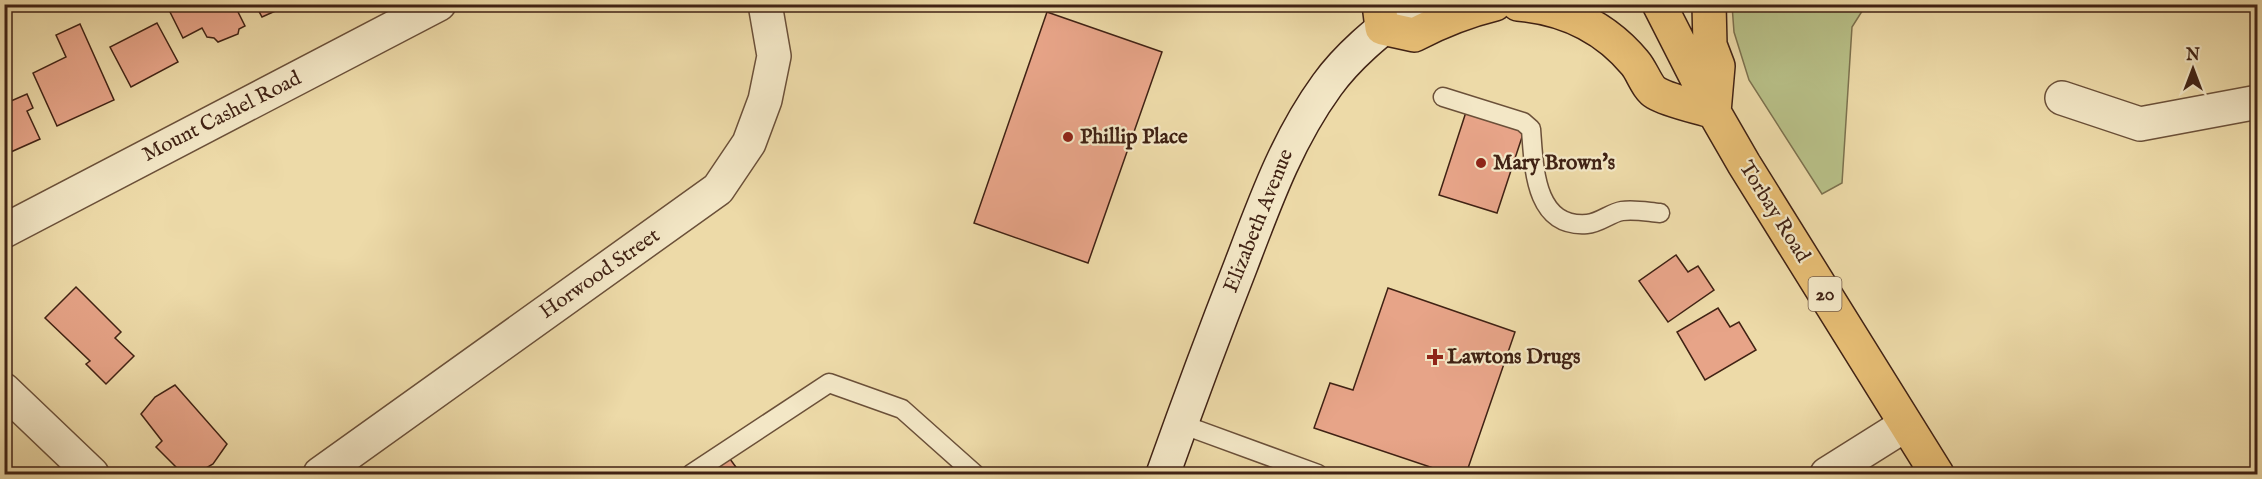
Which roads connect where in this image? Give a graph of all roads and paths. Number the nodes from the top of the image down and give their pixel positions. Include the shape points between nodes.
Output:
1 (439, 4) edge
2 (765, 4) edge
3 (1413, 4) edge
4 (1496, 4) edge
5 (1518, 4) edge
6 (1659, 4) edge
7 (1708, 4) edge
8 (1380, 16) edge
9 (1443, 97) dead end
10 (2062, 98) dead end
11 (2258, 102) edge
12 (1714, 112) junction
13 (1660, 213) dead end
14 (4, 231) edge
15 (4, 390) edge
16 (1181, 424) junction
17 (1905, 424) junction
18 (92, 474) edge
19 (320, 474) edge
20 (691, 474) edge
21 (975, 474) edge
22 (1163, 474) edge
23 (1318, 474) edge
24 (1827, 474) edge
25 (1937, 474) edge

1 - 14 street, Mount Cashel Road
2 - 19 street, Horwood Street via 774,56 765,100 749,143 718,189
3 - 8 street, Elizabeth Avenue
4 - 8 main road via 1468,10 1414,35
5 - 12 main road via 1560,11 1580,20 1615,41 1655,93
6 - 12 main road, Torbay Road / 20
7 - 12 main road via 1710,45 1718,66
8 - 16 street, Elizabeth Avenue via 1328,83 1291,142
9 - 13 lane via 1523,122 1531,129 1539,193 1552,214 1570,223 1588,224 1622,211
10 - 11 street via 2140,124
12 - 17 main road, Torbay Road / 20
15 - 18 street
16 - 22 street, Elizabeth Avenue
16 - 23 lane
17 - 24 street
17 - 25 main road, Torbay Road / 20
20 - 21 lane via 828,383 902,409

